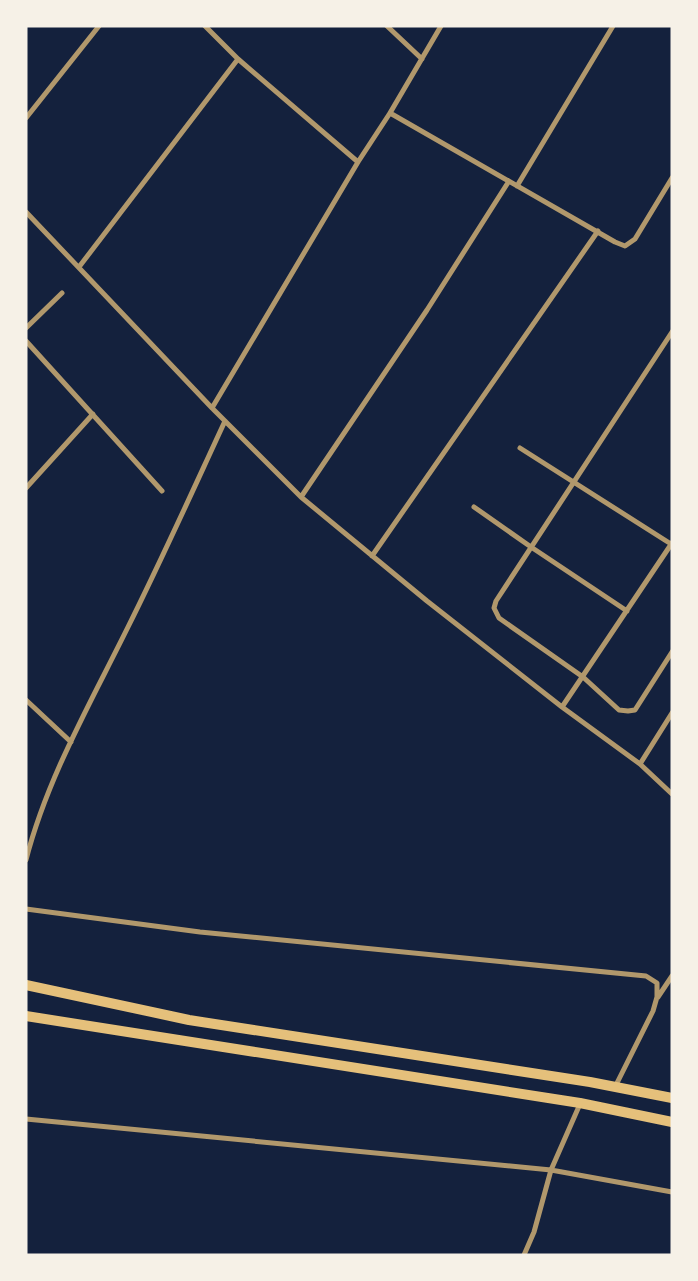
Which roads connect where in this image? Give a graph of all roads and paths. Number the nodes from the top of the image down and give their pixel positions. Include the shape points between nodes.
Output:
1 (99, 26) edge
2 (205, 26) edge
3 (386, 26) edge
4 (441, 26) edge
5 (613, 26) edge
6 (238, 59) junction
7 (422, 59) junction
8 (390, 113) junction
9 (26, 118) edge
10 (358, 162) junction
11 (672, 178) edge
12 (509, 181) junction
13 (517, 186) junction
14 (26, 212) edge
15 (598, 232) junction
16 (79, 267) junction
17 (62, 293) dead end
18 (26, 328) edge
19 (672, 332) edge
20 (26, 341) edge
21 (212, 408) junction
22 (93, 414) junction
23 (225, 420) junction
24 (520, 448) dead end
25 (573, 483) junction
26 (26, 488) edge
27 (162, 491) dead end
28 (301, 497) junction
29 (474, 507) dead end
30 (671, 544) edge
31 (531, 548) junction
32 (372, 556) junction
33 (627, 611) junction
34 (672, 652) edge
35 (583, 678) junction
36 (26, 700) edge
37 (562, 708) junction
38 (672, 713) edge
39 (70, 742) junction
40 (640, 764) junction
41 (672, 794) edge
42 (28, 849) edge
43 (26, 860) edge
44 (26, 909) edge
45 (672, 976) edge
46 (26, 985) edge
47 (657, 997) junction
48 (26, 1016) edge
49 (614, 1087) junction
50 (672, 1098) edge
51 (580, 1103) junction
52 (26, 1119) edge
53 (672, 1122) edge
54 (551, 1170) junction
55 (672, 1192) edge
56 (524, 1255) edge

1 - 9 street
2 - 6 street
3 - 7 street
4 - 7 street
5 - 13 street
6 - 10 street
6 - 16 street
7 - 8 street
8 - 10 street
8 - 12 street
10 - 21 street
11 - 15 street via 635,239 625,246
12 - 13 street
12 - 28 street
13 - 15 street
14 - 16 street
15 - 32 street
16 - 21 street
17 - 18 street
19 - 25 street
20 - 22 street
21 - 23 street
22 - 26 street
22 - 27 street
23 - 28 street
23 - 39 street via 152,581
24 - 25 street
25 - 30 street
25 - 31 street
28 - 32 street
29 - 31 street
30 - 33 street
31 - 33 street
31 - 35 street via 494,608 500,618
32 - 37 street
33 - 35 street
34 - 35 street via 635,710 618,710
35 - 37 street
36 - 39 street
37 - 40 street
38 - 40 street
39 - 42 street
40 - 41 street
42 - 43 street
44 - 47 street via 200,932 629,973 646,976 657,983
45 - 47 street
46 - 49 main road via 189,1020
47 - 49 street
48 - 51 main road
49 - 50 main road
51 - 53 main road
51 - 54 street
52 - 54 street
54 - 55 street
54 - 56 street via 534,1232

